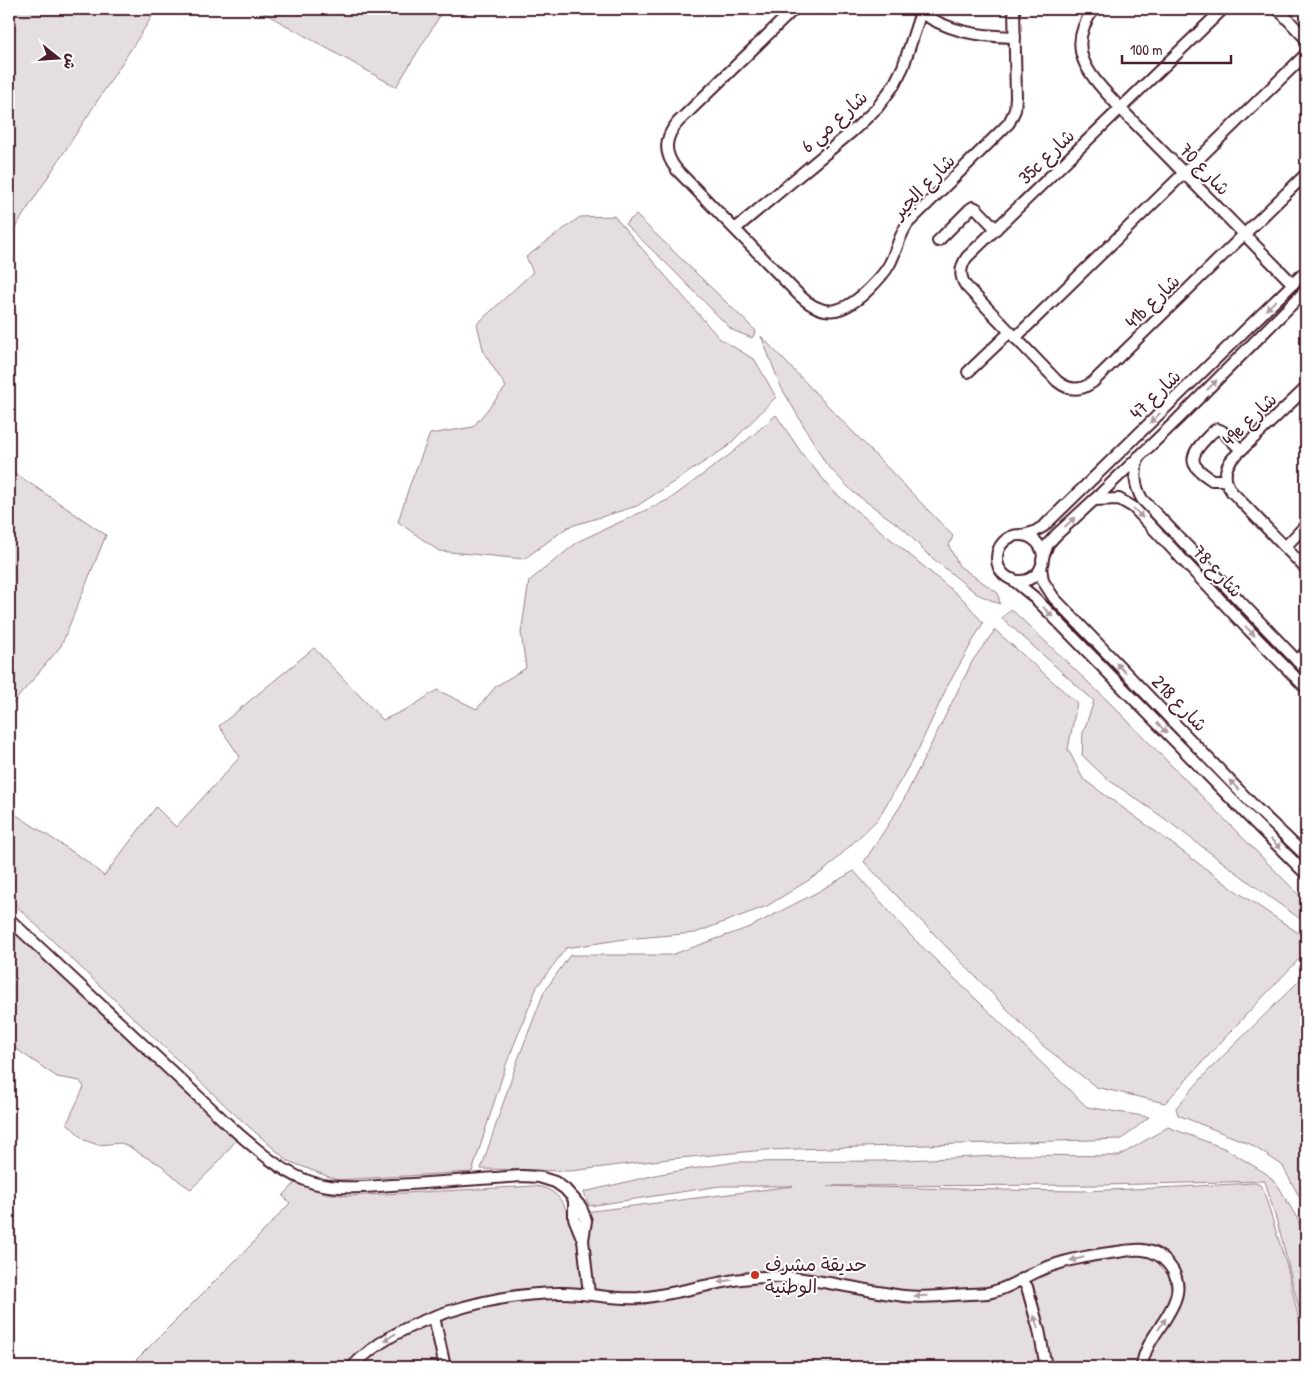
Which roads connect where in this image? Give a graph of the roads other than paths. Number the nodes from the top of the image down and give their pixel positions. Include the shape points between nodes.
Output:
1 (794, 9) edge
2 (802, 9) edge
3 (1014, 9) edge
4 (1094, 9) edge
5 (1223, 9) edge
6 (1278, 9) edge
7 (918, 11) edge
8 (1015, 38) junction
9 (1306, 38) edge
10 (1306, 54) edge
11 (1120, 108) junction
12 (677, 170) junction
13 (1185, 172) junction
14 (1306, 174) edge
15 (735, 229) junction
16 (996, 229) junction
17 (1245, 234) junction
18 (938, 240) dead end
19 (1306, 271) edge
20 (1293, 284) junction
21 (1305, 294) edge
22 (1013, 335) junction
23 (968, 372) dead end
24 (1306, 388) edge
25 (1241, 450) junction
26 (1138, 457) junction
27 (1226, 480) junction
28 (1094, 500) junction
29 (1306, 526) edge
30 (1023, 535) junction
31 (1284, 547) junction
32 (1042, 564) junction
33 (1306, 569) edge
34 (1012, 579) junction
35 (1306, 652) edge
36 (1297, 661) junction
37 (1306, 670) edge
38 (1304, 685) edge
39 (1306, 856) edge
40 (1306, 874) edge
41 (9, 919) edge
42 (1020, 1280) junction
43 (589, 1294) junction
44 (434, 1318) junction
45 (352, 1367) edge
46 (445, 1367) edge
47 (1046, 1367) edge
48 (1142, 1367) edge

1 - 12 street, شارع الجير via 674,127 667,149
2 - 12 street via 680,129 673,148
3 - 8 street, شارع الجير
4 - 11 street, شارع 70 via 1083,26 1082,58 1093,77
5 - 11 street, 35c شارع
6 - 9 street
7 - 8 street via 938,23 968,34
7 - 15 street, شارع مي 6 via 903,67 877,108
8 - 15 street, شارع الجير via 1016,104 1009,123 912,217 884,274 847,307 830,310 812,306
10 - 13 street
11 - 13 street, شارع 70
11 - 16 street, 35c شارع
12 - 15 street, شارع الجير
13 - 17 street, شارع 70
13 - 22 street
14 - 17 street, 41b شارع
16 - 18 street via 973,207
16 - 22 street, 35c شارع via 967,257 961,274 966,286
17 - 20 street, شارع 70
17 - 22 street, 41b شارع via 1094,382 1084,388 1072,389 1062,385
19 - 20 street, شارع 47
20 -> 30 street, شارع 47 via 1044,526
26 -> 21 street, شارع 47
22 - 23 street
24 - 25 street, 49e شارع
25 - 27 street, 49e شارع via 1228,465
25 - 27 street via 1217,429 1195,451 1194,465 1212,480
26 - 28 street, شارع 47
26 - 36 street, شارع 78 via 1134,480 1142,499
27 - 31 street via 1232,492
32 -> 28 street, شارع 47 via 1052,539
28 -> 38 street, شارع 78 via 1120,499 1132,507
29 - 31 street
30 - 32 street via 1036,542 1041,550
30 - 34 street via 1004,540 997,552 1001,572
31 - 33 street
32 - 34 street via 1032,577 1018,581
39 -> 32 street, شارع 218 via 1054,598 1044,581
34 -> 40 street via 1029,592
35 - 36 street
36 - 37 street, شارع 78
41 - 43 street via 233,1129 269,1159 295,1175 316,1183 349,1188 534,1176 555,1182 574,1199 585,1216 583,1240
42 -> 43 street via 988,1292 923,1297 770,1276 731,1280 639,1298
47 -> 42 street via 1027,1287
48 -> 42 street via 1147,1348 1172,1310 1178,1292 1174,1272 1162,1257 1144,1250 1099,1254 1057,1264
43 - 44 street via 543,1293 511,1297 468,1306
44 -> 45 street via 388,1338
44 - 46 street

